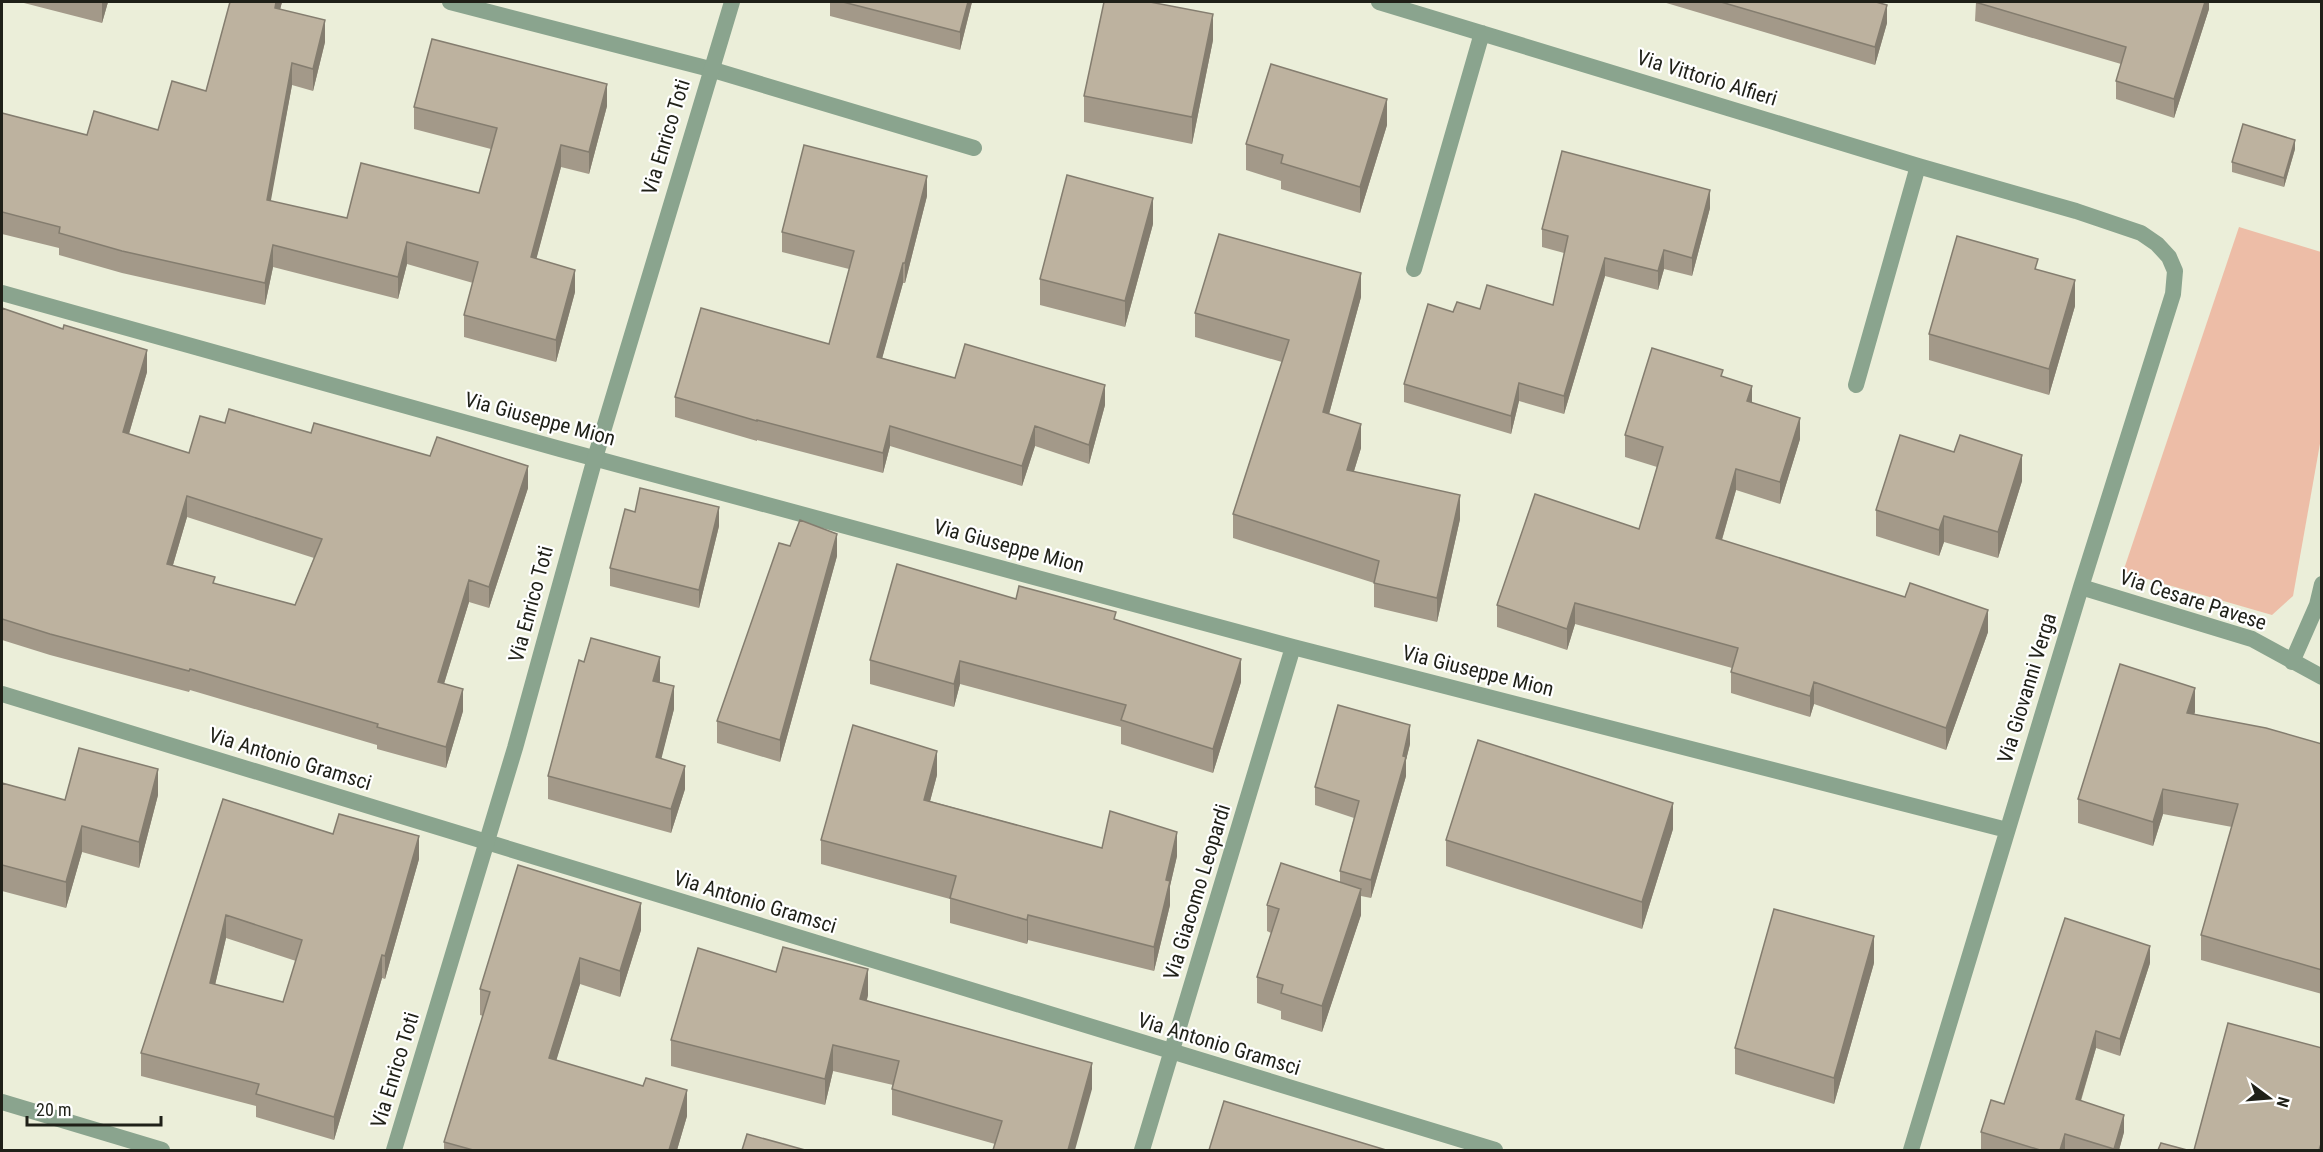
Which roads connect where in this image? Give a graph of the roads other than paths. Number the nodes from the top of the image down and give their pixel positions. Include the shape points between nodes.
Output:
1 (450, 2) edge
2 (732, 2) edge
3 (1379, 2) edge
4 (1482, 33) junction
5 (710, 69) junction
6 (974, 148) dead end
7 (1918, 166) junction
8 (2157, 244) joint
9 (1414, 268) dead end
10 (2, 293) edge
11 (1856, 385) dead end
12 (595, 458) junction
13 (2322, 584) edge
14 (2081, 587) junction
15 (1293, 647) junction
16 (2292, 662) junction
17 (2322, 676) edge
18 (2, 694) edge
19 (2007, 830) junction
20 (486, 843) junction
21 (1172, 1053) junction
22 (2, 1102) edge
23 (162, 1150) edge
24 (394, 1150) edge
25 (1142, 1150) edge
26 (1495, 1150) edge
27 (1911, 1150) edge

1 - 5 street, Via Enrico Toti
2 - 5 street, Via Enrico Toti
3 - 4 street, Via Vittorio Alfieri
4 - 7 street, Via Vittorio Alfieri
4 - 9 street
5 - 6 street, Via Enrico Toti
5 - 12 street, Via Enrico Toti
7 - 8 street, Via Vittorio Alfieri via 2076,212 2140,233
7 - 11 street
8 - 14 street, Via Giovanni Verga via 2175,271 2173,294
10 - 12 street, Via Giuseppe Mion
12 - 15 street, Via Giuseppe Mion
12 - 20 street, Via Enrico Toti
13 - 16 street
14 - 16 street, Via Cesare Pavese via 2252,639
14 - 19 street, Via Giovanni Verga
15 - 19 street, Via Giuseppe Mion
15 - 21 street, Via Giacomo Leopardi
16 - 17 street, Via Cesare Pavese
18 - 20 street, Via Antonio Gramsci
19 - 27 street, Via Giovanni Verga
20 - 21 street, Via Antonio Gramsci
20 - 24 street, Via Enrico Toti
21 - 25 street, Via Giacomo Leopardi
21 - 26 street, Via Antonio Gramsci
22 - 23 street

